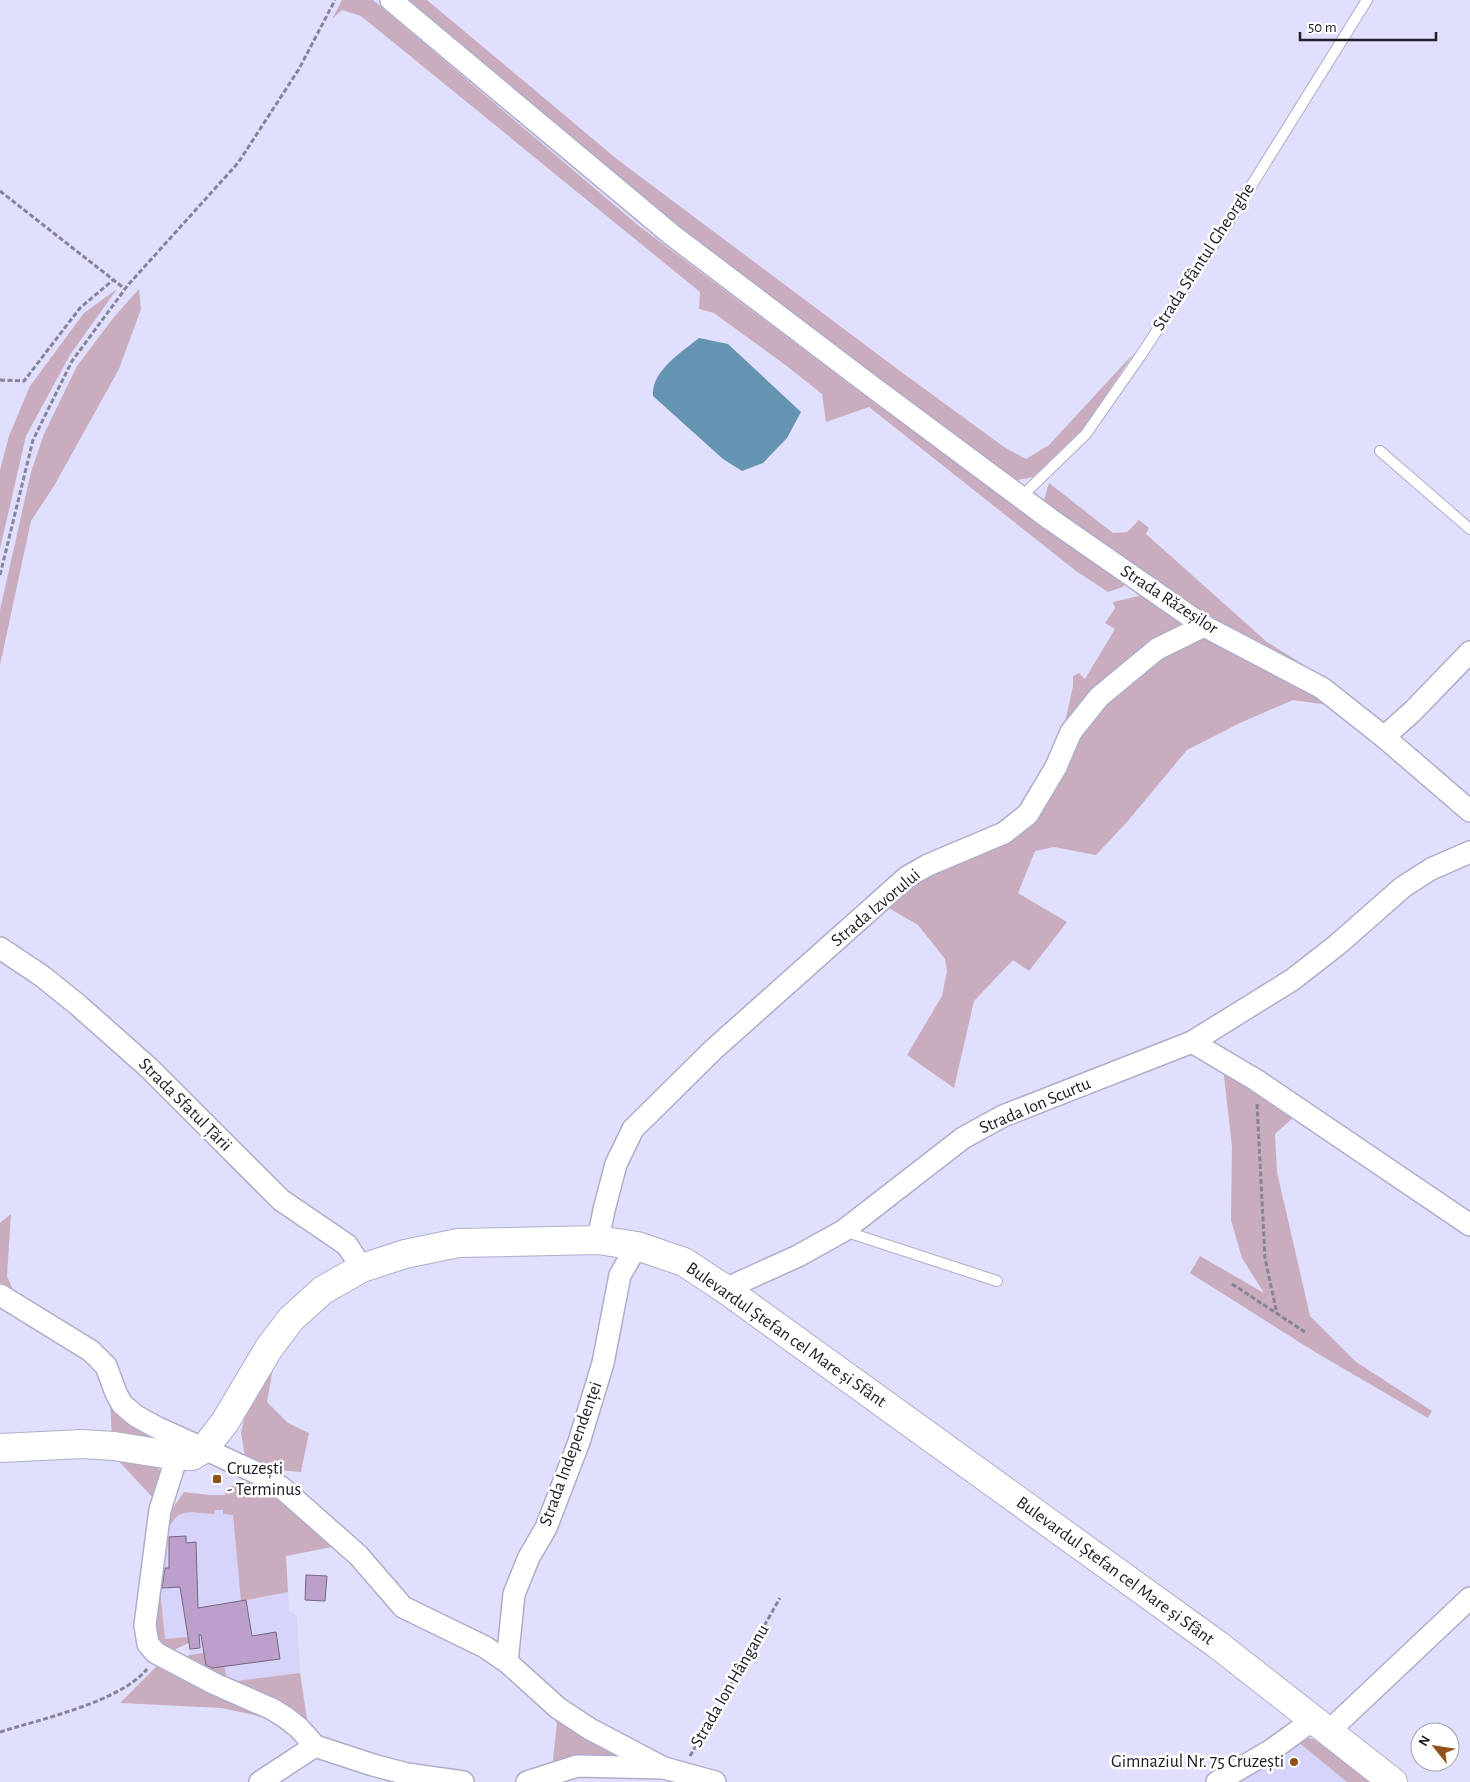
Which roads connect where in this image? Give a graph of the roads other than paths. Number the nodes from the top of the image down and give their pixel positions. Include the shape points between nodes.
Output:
1 (391, 0) edge
2 (1367, 0) edge
3 (1380, 451) dead end
4 (1020, 498) junction
5 (1470, 530) edge
6 (1204, 626) junction
7 (1470, 652) edge
8 (1384, 737) junction
9 (1470, 811) edge
10 (1470, 852) edge
11 (0, 948) edge
12 (1192, 1042) junction
13 (1470, 1225) edge
14 (843, 1231) junction
15 (598, 1240) junction
16 (637, 1246) junction
17 (362, 1268) junction
18 (997, 1281) dead end
19 (725, 1289) junction
20 (0, 1295) edge
21 (0, 1448) edge
22 (204, 1449) junction
23 (177, 1456) junction
24 (1470, 1598) edge
25 (507, 1662) junction
26 (1322, 1725) junction
27 (315, 1746) junction
28 (672, 1771) junction
29 (260, 1782) edge
30 (463, 1782) edge
31 (527, 1782) edge
32 (715, 1782) edge
33 (1217, 1782) edge
34 (1393, 1782) edge

1 - 4 street, Strada Răzeșilor via 672,236
2 - 4 lane, Strada Sfântul Gheorghe via 1233,215 1086,434
3 - 5 lane
4 - 6 street, Strada Răzeșilor
6 - 8 street, Strada Răzeșilor via 1322,688
6 - 15 street, Strada Izvorului via 1157,648 1099,697 1070,732 1056,767 1028,814 1004,833 907,877 714,1049 632,1129 616,1164
7 - 8 street
8 - 9 street, Strada Răzeșilor
10 - 12 street, Strada Ion Scurtu via 1431,869 1403,887 1292,980
11 - 17 street, Strada Sfatul Țării via 42,976 142,1061 281,1200 347,1245
12 - 13 street via 1256,1080
12 - 14 street, Strada Ion Scurtu via 1003,1116 964,1138
14 - 18 lane
14 - 19 street, Strada Ion Scurtu via 798,1256
15 - 16 street, Bulevardul Ștefan cel Mare și Sfânt
15 - 17 street, Bulevardul Ștefan cel Mare și Sfânt via 458,1243 405,1254
16 - 19 street, Bulevardul Ștefan cel Mare și Sfânt via 684,1262
16 - 25 street, Strada Independenței via 620,1275 602,1363 578,1442 546,1528 514,1594
17 - 22 street, Bulevardul Ștefan cel Mare și Sfânt via 323,1290 291,1318 269,1348 225,1422
19 - 26 street, Bulevardul Ștefan cel Mare și Sfânt via 1218,1645
20 - 22 street via 91,1350 106,1366 122,1404 136,1416
21 - 23 street via 82,1444
22 - 23 street via 192,1456
22 - 25 street via 266,1477 282,1488 358,1556 403,1607 485,1646
23 - 27 street via 160,1510 145,1626 148,1644 156,1653 215,1684 272,1709 299,1728
24 - 26 street
25 - 28 street via 558,1708 590,1729
26 - 33 street
26 - 34 street, Bulevardul Ștefan cel Mare și Sfânt
27 - 29 street
27 - 30 street via 373,1766
28 - 31 street via 577,1766
28 - 32 street

